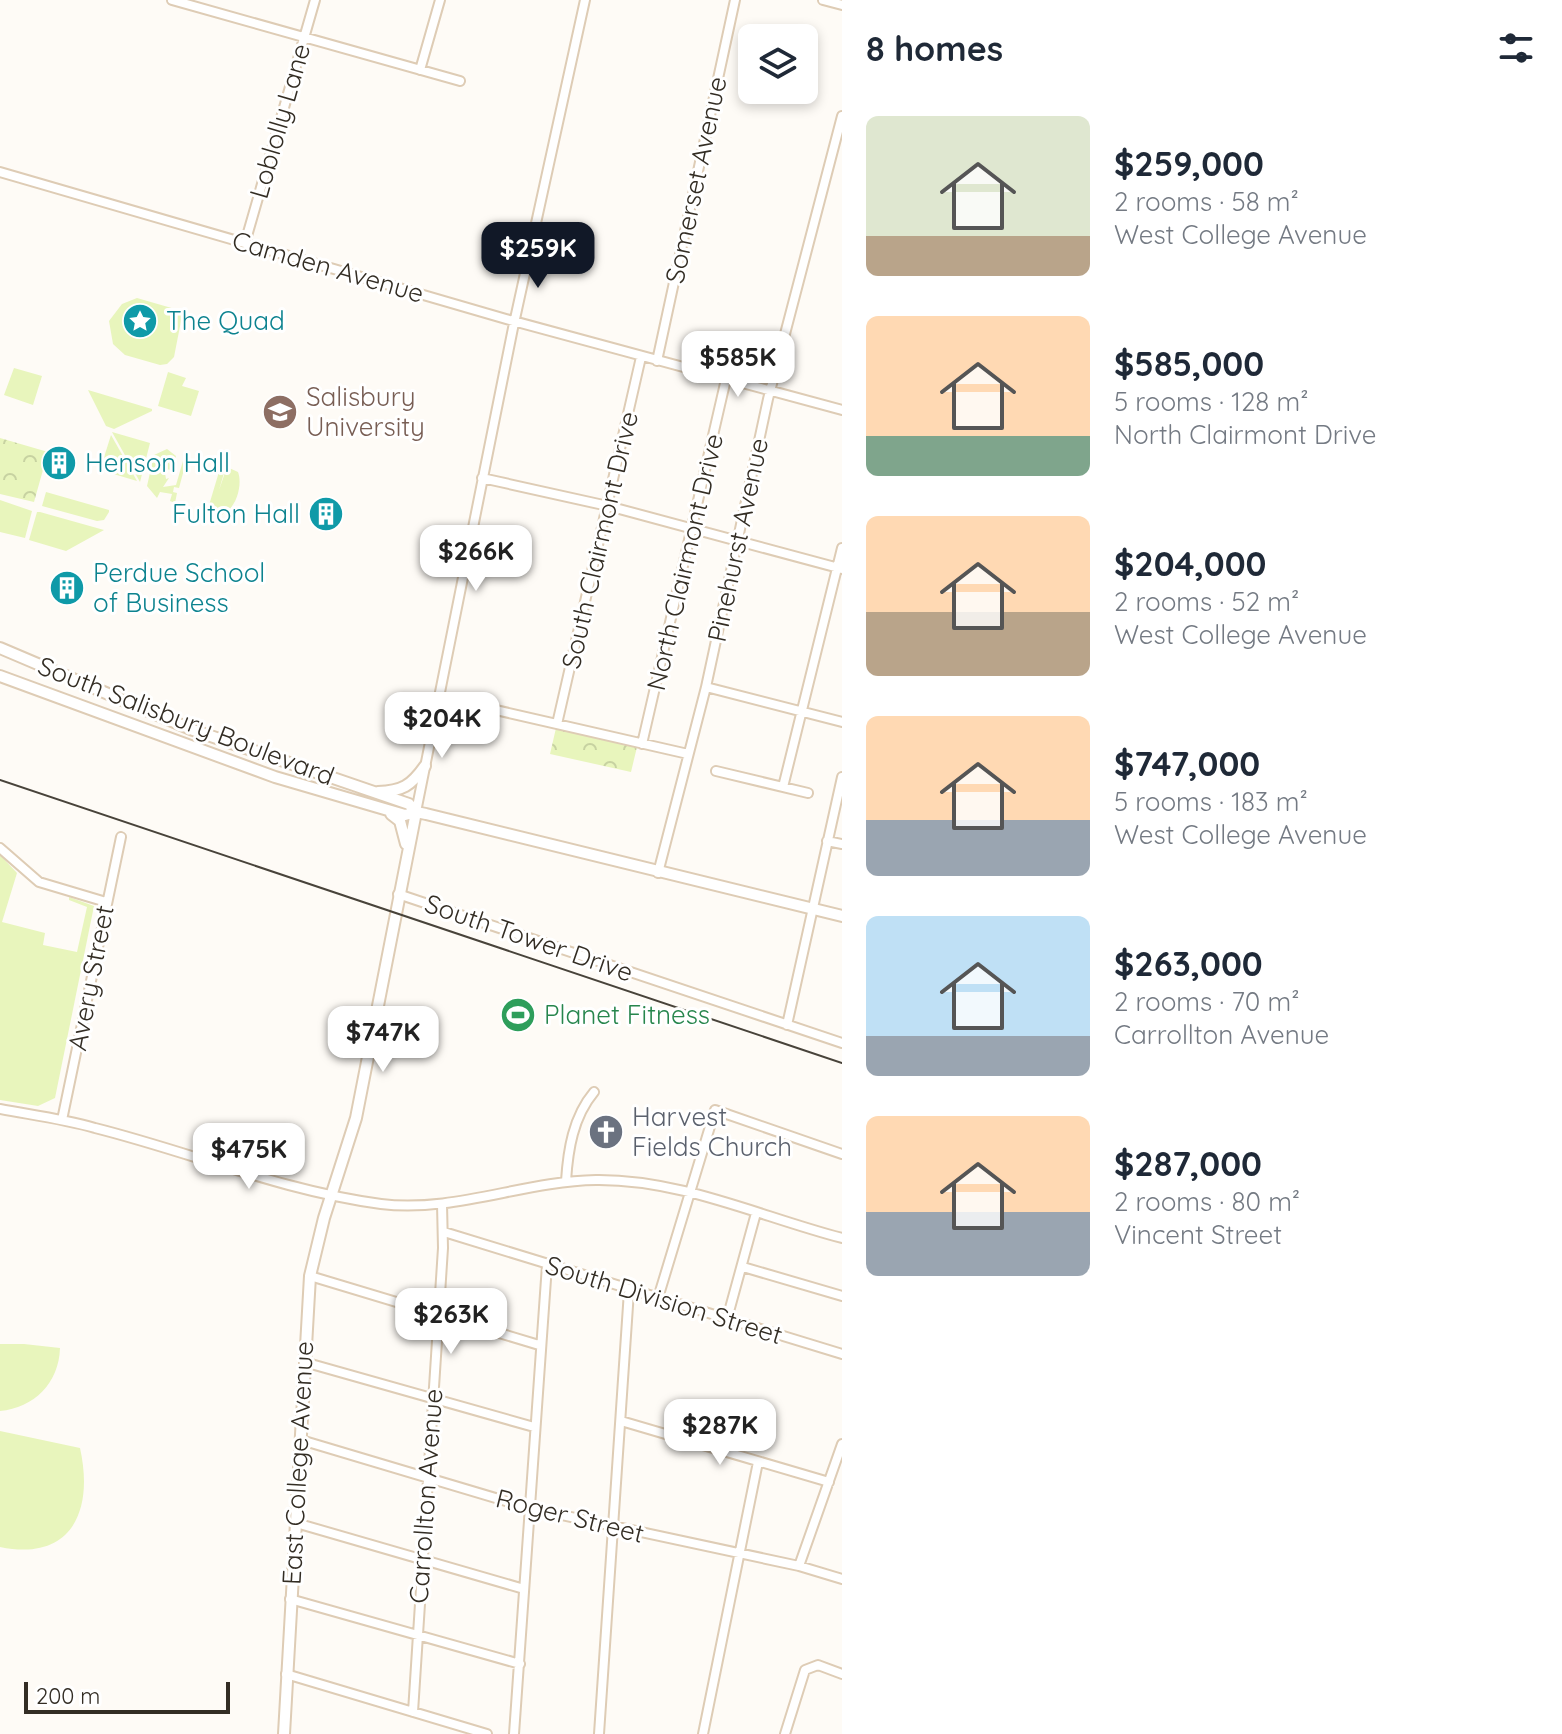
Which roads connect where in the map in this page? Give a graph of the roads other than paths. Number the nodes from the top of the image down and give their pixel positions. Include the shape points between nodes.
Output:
1 (174, 0) edge
2 (315, 0) edge
3 (440, 0) edge
4 (585, 0) edge
5 (735, 0) edge
6 (823, 0) edge
7 (842, 5) edge
8 (305, 36) junction
9 (420, 70) junction
10 (460, 81) dead end
11 (842, 116) edge
12 (0, 172) edge
13 (245, 243) junction
14 (514, 321) junction
15 (641, 357) junction
16 (657, 361) junction
17 (726, 379) junction
18 (771, 391) junction
19 (842, 410) edge
20 (482, 478) junction
21 (608, 506) junction
22 (693, 529) junction
23 (739, 541) junction
24 (842, 548) edge
25 (840, 568) edge
26 (0, 648) edge
27 (0, 676) edge
28 (706, 687) junction
29 (439, 697) junction
30 (800, 712) junction
31 (842, 722) edge
32 (557, 724) junction
33 (642, 744) junction
34 (198, 750) junction
35 (252, 752) junction
36 (688, 754) junction
37 (425, 766) junction
38 (716, 771) dead end
39 (842, 781) edge
40 (783, 787) junction
41 (372, 792) junction
42 (808, 793) dead end
43 (383, 809) junction
44 (416, 812) junction
45 (121, 837) dead end
46 (827, 841) junction
47 (842, 844) edge
48 (0, 848) edge
49 (408, 850) junction
50 (658, 873) junction
51 (398, 894) junction
52 (106, 902) junction
53 (811, 909) junction
54 (842, 916) edge
55 (787, 1025) junction
56 (842, 1043) edge
57 (594, 1092) dead end
58 (0, 1109) edge
59 (62, 1120) junction
60 (842, 1154) edge
61 (566, 1181) junction
62 (690, 1192) junction
63 (332, 1194) junction
64 (442, 1204) junction
65 (756, 1213) junction
66 (444, 1232) junction
67 (842, 1238) edge
68 (547, 1265) junction
69 (743, 1267) junction
70 (310, 1276) junction
71 (629, 1291) junction
72 (842, 1296) edge
73 (658, 1298) junction
74 (438, 1316) junction
75 (727, 1319) junction
76 (539, 1345) junction
77 (842, 1354) edge
78 (304, 1362) junction
79 (432, 1397) junction
80 (621, 1421) junction
81 (534, 1427) junction
82 (301, 1440) junction
83 (842, 1444) edge
84 (758, 1462) junction
85 (426, 1478) junction
86 (829, 1482) junction
87 (529, 1508) junction
88 (296, 1523) junction
89 (613, 1528) junction
90 (738, 1554) junction
91 (421, 1557) junction
92 (799, 1566) junction
93 (842, 1579) edge
94 (524, 1589) junction
95 (290, 1599) junction
96 (417, 1636) junction
97 (520, 1664) junction
98 (286, 1674) junction
99 (842, 1674) edge
100 (413, 1712) junction
101 (284, 1734) edge
102 (487, 1734) edge
103 (514, 1734) edge
104 (599, 1734) edge
105 (703, 1734) edge
106 (785, 1734) edge

1 - 8 street
2 - 8 street, Loblolly Lane
3 - 9 street
4 - 14 street
5 - 16 street, Somerset Avenue
6 - 7 street
8 - 9 street
8 - 13 street, Loblolly Lane
9 - 10 street
11 - 18 street, Pinehurst Avenue
12 - 13 street, Camden Avenue
13 - 14 street, Camden Avenue
14 - 15 street, Camden Avenue
14 - 20 street
15 - 16 street, Camden Avenue
15 - 21 street, South Clairmont Drive
16 - 17 street, Camden Avenue
17 - 18 street, Camden Avenue
17 - 22 street, North Clairmont Drive
18 - 19 street, Camden Avenue
18 - 23 street, Pinehurst Avenue
20 - 21 street
20 - 29 street
21 - 22 street
21 - 32 street, South Clairmont Drive
22 - 23 street
22 - 33 street, North Clairmont Drive
23 - 25 street
23 - 28 street, Pinehurst Avenue
24 - 25 street
25 - 30 street
26 - 35 main road, South Salisbury Boulevard
27 - 34 main road, South Salisbury Boulevard
28 - 30 street
28 - 36 street, Pinehurst Avenue
29 - 32 street
29 - 37 street
30 - 31 street
30 - 40 street
32 - 33 street
33 - 36 street
34 - 35 main road via 215,749 244,759
34 - 43 main road, South Salisbury Boulevard
35 - 41 main road, South Salisbury Boulevard
36 - 50 street, Pinehurst Avenue
37 - 41 main road via 412,784
37 - 44 street
38 - 40 street
39 - 46 street
40 - 42 street
41 - 44 main road, South Salisbury Boulevard via 409,804
43 - 44 main road, South Salisbury Boulevard
43 - 49 main road via 400,821
44 - 49 main road, East College Avenue
44 - 50 main road, South Salisbury Boulevard
45 - 52 street, Avery Street
46 - 47 street
46 - 53 street
48 - 52 street via 39,882
49 - 51 main road, East College Avenue
50 - 53 main road, South Salisbury Boulevard
51 - 55 street, South Tower Drive
51 - 63 main road, East College Avenue via 361,1095
52 - 59 street, Avery Street
53 - 54 main road, South Salisbury Boulevard
53 - 55 street
55 - 56 street, South Tower Drive
57 - 61 street via 568,1151
58 - 59 street
59 - 63 street
60 - 62 street via 715,1110
61 - 62 street via 639,1181
61 - 64 street
62 - 65 street
62 - 73 street
63 - 64 street via 388,1204
63 - 70 main road, East College Avenue
64 - 66 street
65 - 67 street
65 - 69 street
66 - 68 street, South Division Street
66 - 74 street, Carrollton Avenue
68 - 71 street, South Division Street
68 - 76 street
69 - 72 street
69 - 75 street
70 - 74 street
70 - 78 main road, East College Avenue
71 - 73 street, South Division Street
71 - 80 street
73 - 75 street, South Division Street
74 - 76 street
74 - 79 street, Carrollton Avenue
75 - 77 street, South Division Street
76 - 81 street
78 - 79 street
78 - 82 main road, East College Avenue
79 - 81 street
79 - 85 street, Carrollton Avenue
80 - 84 street
80 - 89 street
81 - 87 street
82 - 85 street, Roger Street
82 - 88 main road, East College Avenue
83 - 86 street
84 - 86 street
84 - 90 street
85 - 87 street, Roger Street
85 - 91 street, Carrollton Avenue
86 - 92 street
87 - 89 street, Roger Street
87 - 94 street
88 - 91 street
88 - 95 main road, East College Avenue
89 - 90 street, Roger Street
89 - 104 street
90 - 92 street, Roger Street
90 - 105 street
91 - 94 street
91 - 96 street, Carrollton Avenue
92 - 93 street, Roger Street
94 - 97 street
95 - 96 street
95 - 98 main road, East College Avenue
96 - 97 street
96 - 100 street, Carrollton Avenue
97 - 103 street
98 - 100 street
98 - 101 main road, East College Avenue
99 - 106 street via 818,1665 805,1670
100 - 102 street

